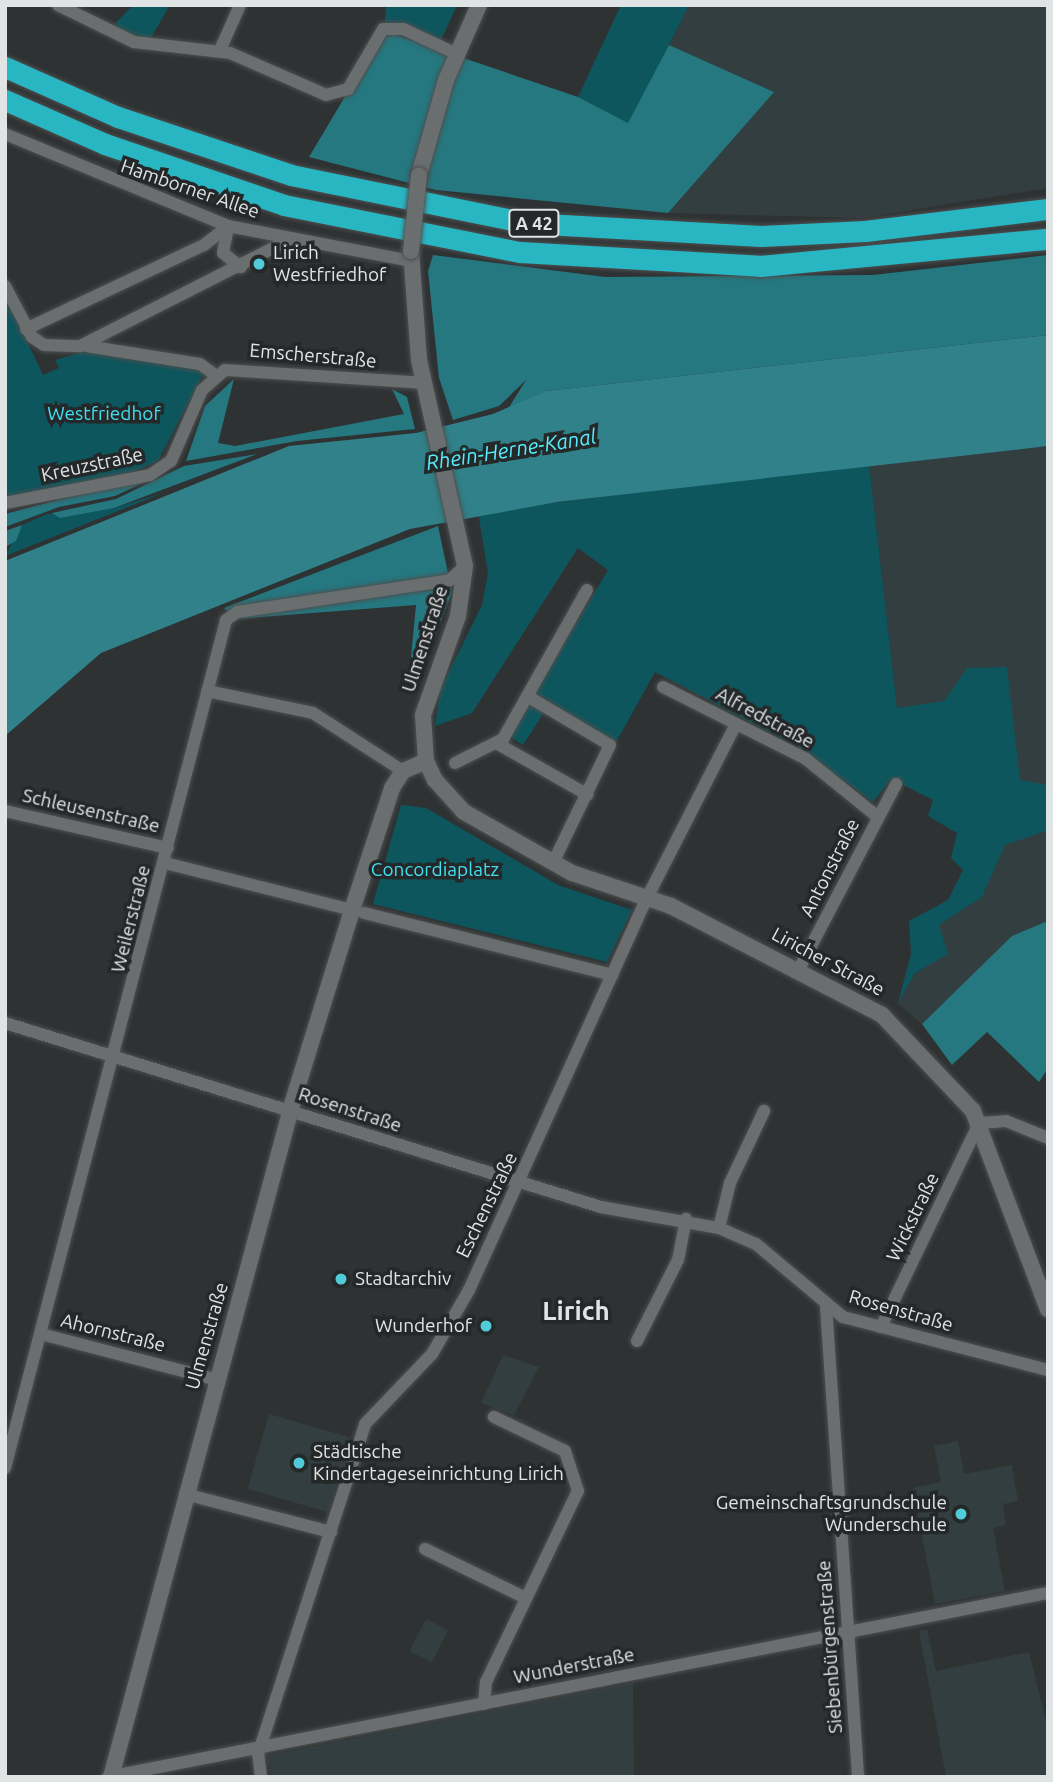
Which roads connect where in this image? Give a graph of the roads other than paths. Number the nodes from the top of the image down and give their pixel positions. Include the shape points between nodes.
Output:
1 (58, 5) edge
2 (240, 5) edge
3 (479, 5) edge
4 (220, 50) junction
5 (457, 54) junction
6 (5, 67) edge
7 (5, 100) edge
8 (5, 134) edge
9 (1048, 209) edge
10 (228, 226) junction
11 (1048, 239) edge
12 (289, 240) junction
13 (411, 256) junction
14 (241, 267) junction
15 (5, 286) edge
16 (26, 329) junction
17 (78, 346) junction
18 (215, 375) junction
19 (425, 383) junction
20 (5, 503) edge
21 (465, 566) junction
22 (587, 590) dead end
23 (663, 687) dead end
24 (207, 691) junction
25 (527, 696) junction
26 (736, 724) junction
27 (498, 744) junction
28 (426, 761) junction
29 (454, 763) dead end
30 (403, 771) junction
31 (896, 784) dead end
32 (587, 795) junction
33 (5, 811) edge
34 (878, 817) junction
35 (168, 848) junction
36 (165, 863) junction
37 (553, 863) junction
38 (647, 898) junction
39 (358, 911) junction
40 (799, 969) junction
41 (612, 975) junction
42 (6, 1025) edge
43 (116, 1056) junction
44 (292, 1111) junction
45 (764, 1111) dead end
46 (979, 1123) junction
47 (1048, 1138) edge
48 (520, 1183) junction
49 (686, 1219) junction
50 (719, 1228) junction
51 (826, 1306) junction
52 (1048, 1309) edge
53 (881, 1327) junction
54 (41, 1334) junction
55 (637, 1341) dead end
56 (1048, 1370) edge
57 (217, 1380) junction
58 (494, 1417) dead end
59 (5, 1468) edge
60 (185, 1494) junction
61 (331, 1532) junction
62 (425, 1549) dead end
63 (1048, 1593) edge
64 (526, 1598) junction
65 (849, 1631) junction
66 (484, 1704) junction
67 (260, 1749) junction
68 (110, 1777) edge
69 (261, 1777) edge
70 (859, 1777) edge

1 - 4 street via 145,46
2 - 4 street
3 - 5 street, Ulmenstraße
4 - 5 street via 330,96 348,89 373,38 387,28
5 - 13 street, Ulmenstraße, bridge via 420,168
6 - 9 highway, A 42 via 118,117 291,175 527,223 761,236 865,231
7 - 11 highway, A 42 via 104,144 284,205 520,252 760,266 867,261
8 - 10 street, Hamborner Allee
10 - 12 street, Hamborner Allee
10 - 14 street via 223,253
10 - 16 street via 204,245
12 - 13 street, Hamborner Allee
12 - 14 street
13 - 19 street, Ulmenstraße
14 - 17 street
15 - 16 street
16 - 17 street via 44,345
17 - 18 street via 110,345 200,364
18 - 19 street, Emscherstraße via 241,368 326,380
18 - 20 street, Kreuzstraße via 171,461 150,475
19 - 21 street, Ulmenstraße
21 - 24 street, Weilerstraße via 450,580 232,614
21 - 28 street, Ulmenstraße via 458,616 426,698
22 - 25 street
23 - 26 street, Alfredstraße
24 - 30 street via 313,713
24 - 35 street, Weilerstraße
25 - 27 street
25 - 32 street via 610,745
26 - 34 street, Alfredstraße via 806,759
26 - 38 street, Eschenstraße
27 - 29 street
27 - 32 street
28 - 30 street
28 - 37 street, Liricher Straße via 464,812
30 - 39 street, Ulmenstraße via 387,800
31 - 34 street, Antonstraße
32 - 37 street
33 - 35 street, Schleusenstraße
34 - 40 street, Antonstraße
35 - 36 street, Weilerstraße
36 - 39 street
36 - 43 street, Weilerstraße
37 - 38 street, Liricher Straße
38 - 40 street, Liricher Straße
38 - 41 street, Eschenstraße
39 - 41 street
39 - 44 street, Ulmenstraße
40 - 46 street, Liricher Straße via 882,1015
41 - 48 street, Eschenstraße
42 - 43 street, Rosenstraße
43 - 44 street, Rosenstraße
43 - 54 street, Weilerstraße
44 - 48 street, Rosenstraße
44 - 57 street, Ulmenstraße
45 - 50 street via 730,1182
46 - 47 street via 1006,1121
46 - 52 street
46 - 53 street, Wickstraße
48 - 49 street, Rosenstraße via 601,1208
48 - 61 street, Eschenstraße via 441,1341 365,1424
49 - 50 street, Rosenstraße
49 - 55 street via 678,1260
50 - 51 street, Rosenstraße via 756,1244
51 - 53 street, Rosenstraße
51 - 65 street, Siebenbürgenstraße
53 - 56 street, Rosenstraße
54 - 57 street, Ahornstraße
54 - 59 street, Weilerstraße
57 - 60 street, Ulmenstraße
58 - 64 street via 565,1451 575,1468 578,1491
60 - 61 street
60 - 68 street, Ulmenstraße
61 - 67 street, Eschenstraße
62 - 64 street
63 - 65 street, Wunderstraße
64 - 66 street via 486,1682
65 - 66 street, Wunderstraße
65 - 70 street, Siebenbürgenstraße
66 - 67 street, Wunderstraße
67 - 68 street, Wunderstraße
67 - 69 street, Eschenstraße

